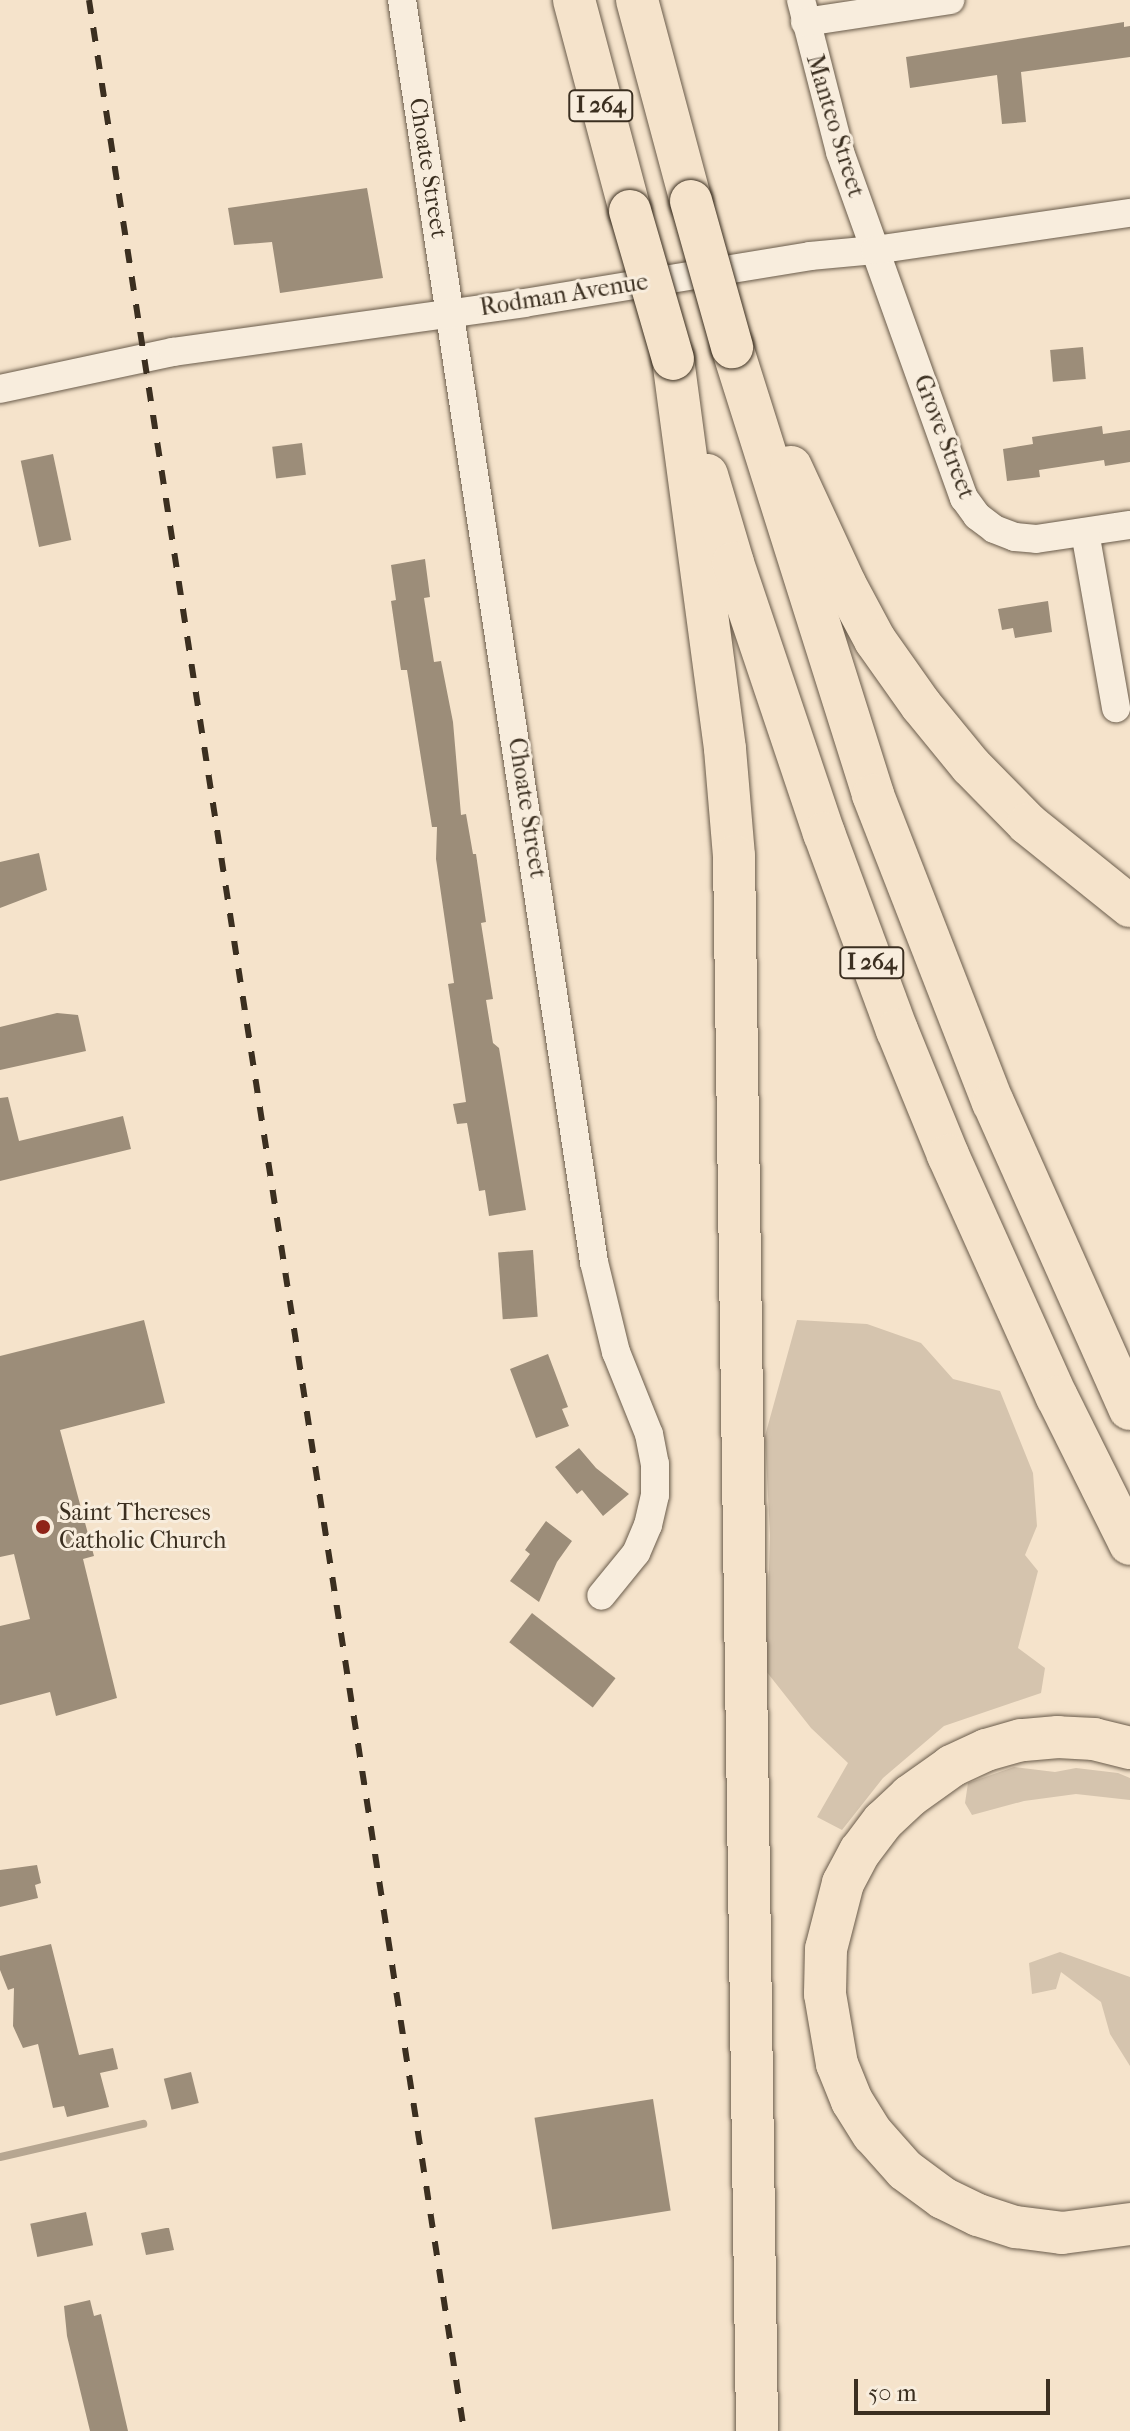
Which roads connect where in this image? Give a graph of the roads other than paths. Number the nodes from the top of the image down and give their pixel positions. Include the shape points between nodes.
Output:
1 (402, 0) edge
2 (574, 0) edge
3 (637, 0) edge
4 (950, 0) edge
5 (803, 11) edge
6 (1130, 213) edge
7 (875, 250) junction
8 (451, 313) junction
9 (732, 347) junction
10 (673, 359) junction
11 (0, 389) edge
12 (1130, 525) edge
13 (1085, 532) junction
14 (1116, 708) dead end
15 (1130, 906) edge
16 (1130, 1409) edge
17 (1130, 1544) edge
18 (601, 1596) dead end
19 (1130, 1748) edge
20 (1130, 2224) edge
21 (757, 2431) edge

1 - 8 street, Choate Street
2 - 10 highway, I 264, bridge
3 - 9 highway, I 264, bridge
4 - 5 street
5 - 7 street, Manteo Street via 840,152
6 - 7 street, Rodman Avenue
7 - 8 street, Rodman Avenue
7 - 13 street, Grove Street via 964,498 977,516 1015,537
8 - 11 street, Rodman Avenue via 173,352
8 - 18 street, Choate Street via 594,1262 616,1352 649,1434 655,1464 648,1525 636,1553
9 - 15 highway via 845,584 875,640 921,705 1028,824
9 - 16 highway, I 264 via 883,822 993,1102
10 - 17 highway, I 264 via 733,563 897,1030 1057,1397
10 - 21 highway via 725,749 734,856
12 - 13 street, Grove Street
13 - 14 street
19 - 20 highway via 1094,1739 1021,1740 952,1766 910,1796 883,1821 843,1883 826,1949 825,1994 837,2064 852,2101 905,2170 943,2198 1016,2227 1062,2233

